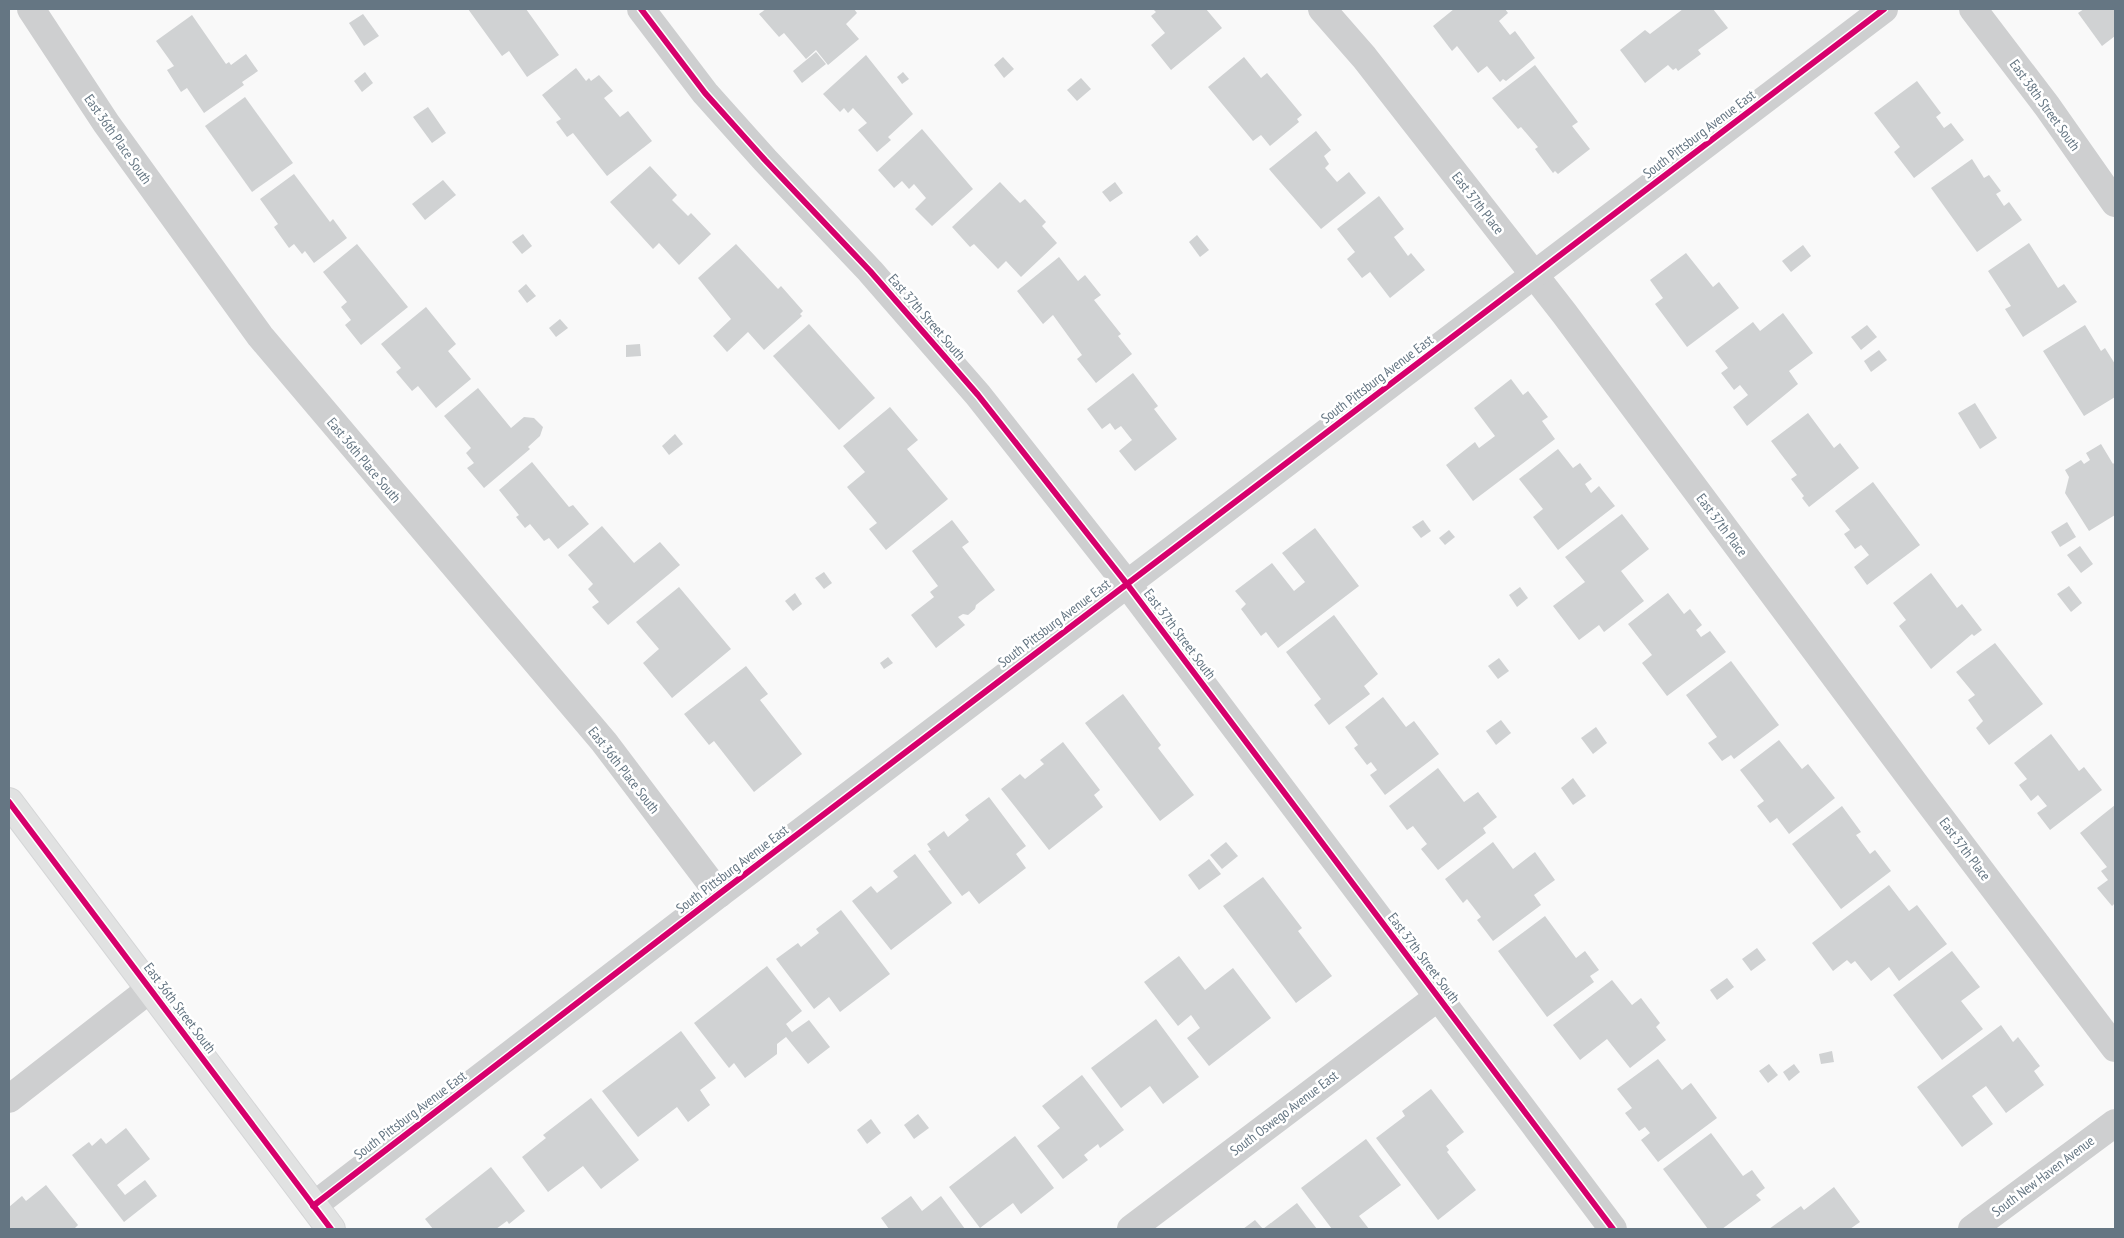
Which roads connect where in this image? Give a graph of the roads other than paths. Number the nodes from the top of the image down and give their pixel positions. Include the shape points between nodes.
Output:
1 (31, 9) edge
2 (641, 9) edge
3 (1322, 9) edge
4 (1884, 9) edge
5 (1973, 9) edge
6 (2115, 203) edge
7 (1534, 275) junction
8 (1127, 584) junction
9 (9, 802) edge
10 (719, 894) junction
11 (150, 989) junction
12 (1438, 997) junction
13 (2115, 1048) edge
14 (9, 1099) edge
15 (2115, 1123) edge
16 (313, 1206) junction
17 (331, 1229) edge
18 (1131, 1229) edge
19 (1613, 1229) edge
20 (1972, 1229) edge

1 - 10 street, East 36th Place South via 106,123 260,336 604,742
2 - 8 street, East 37th Street South via 705,93 870,271 978,395
3 - 7 street, East 37th Place via 1364,56
4 - 7 street, South Pittsburg Avenue East
5 - 6 street, East 38th Street South
7 - 8 street, South Pittsburg Avenue East
7 - 13 street, East 37th Place
8 - 10 street, South Pittsburg Avenue East
8 - 12 street, East 37th Street South
9 - 11 street, East 36th Street South
10 - 16 street, South Pittsburg Avenue East
11 - 14 street
11 - 16 street, East 36th Street South
12 - 18 street, South Oswego Avenue East
12 - 19 street, East 37th Street South
15 - 20 street, South New Haven Avenue
16 - 17 street, East 36th Street South

